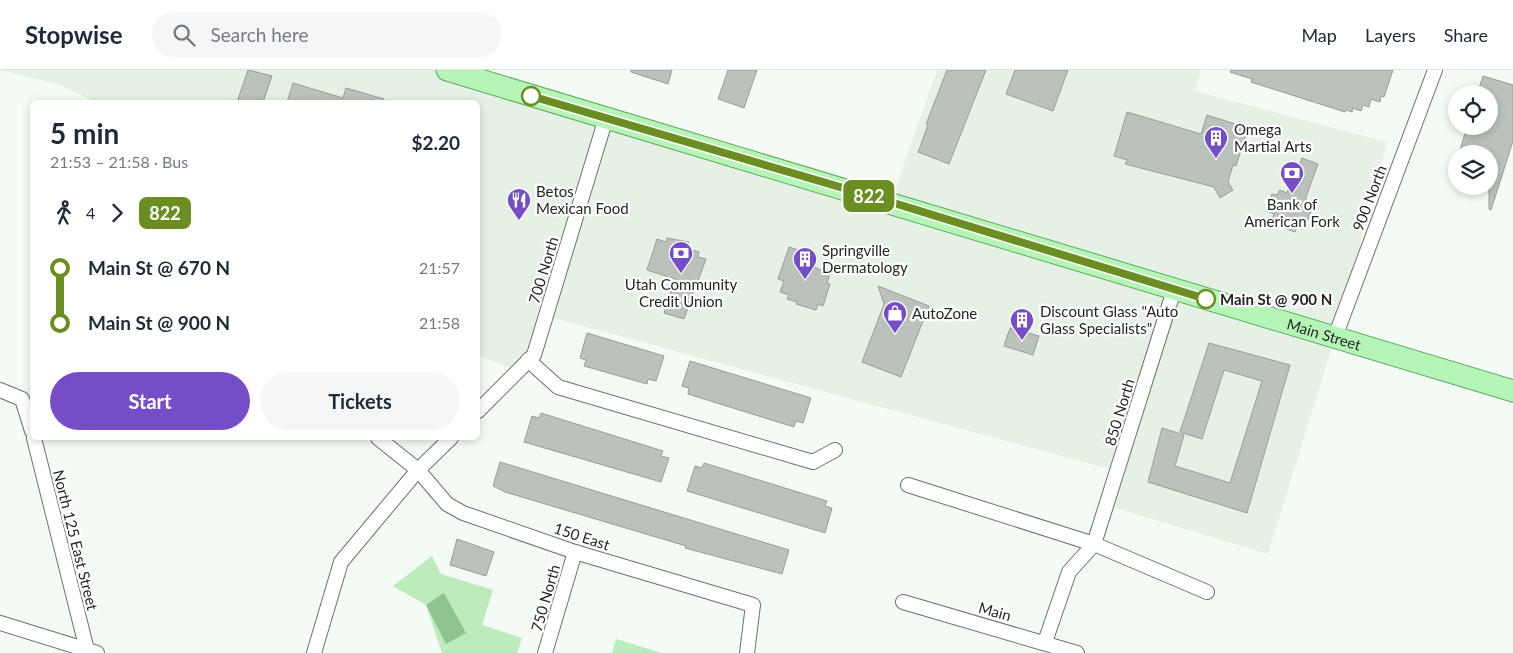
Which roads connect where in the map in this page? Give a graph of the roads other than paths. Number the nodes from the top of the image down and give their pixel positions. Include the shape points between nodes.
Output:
1 (447, 70) edge
2 (1435, 70) edge
3 (606, 118) junction
4 (1174, 290) junction
5 (1335, 337) junction
6 (528, 360) junction
7 (0, 390) edge
8 (1513, 391) edge
9 (480, 409) edge
10 (30, 425) edge
11 (35, 440) edge
12 (380, 440) edge
13 (449, 440) edge
14 (835, 450) dead end
15 (418, 470) junction
16 (908, 484) dead end
17 (1094, 544) junction
18 (575, 552) junction
19 (1207, 592) dead end
20 (903, 602) dead end
21 (0, 624) edge
22 (1045, 642) junction
23 (92, 651) edge
24 (314, 653) edge
25 (546, 653) edge
26 (747, 653) edge
27 (1077, 653) edge

1 - 3 main road, Main Street
2 - 5 street, 900 North
3 - 4 main road, Main Street
3 - 6 street, 700 North via 534,355
4 - 5 main road, Main Street
4 - 17 street, 850 North
5 - 8 main road, Main Street
6 - 9 street, 700 North
6 - 14 street via 558,387 813,462
7 - 10 street via 22,399
11 - 23 street, North 125 East Street
12 - 15 street, 150 East
13 - 15 street
15 - 18 street, 150 East via 448,504 463,513
15 - 24 street via 341,562
16 - 17 street
17 - 19 street
17 - 22 street via 1069,572
18 - 25 street, 750 North
18 - 26 street, 150 East via 753,605
20 - 22 street, Main
21 - 23 street
22 - 27 street, Main

